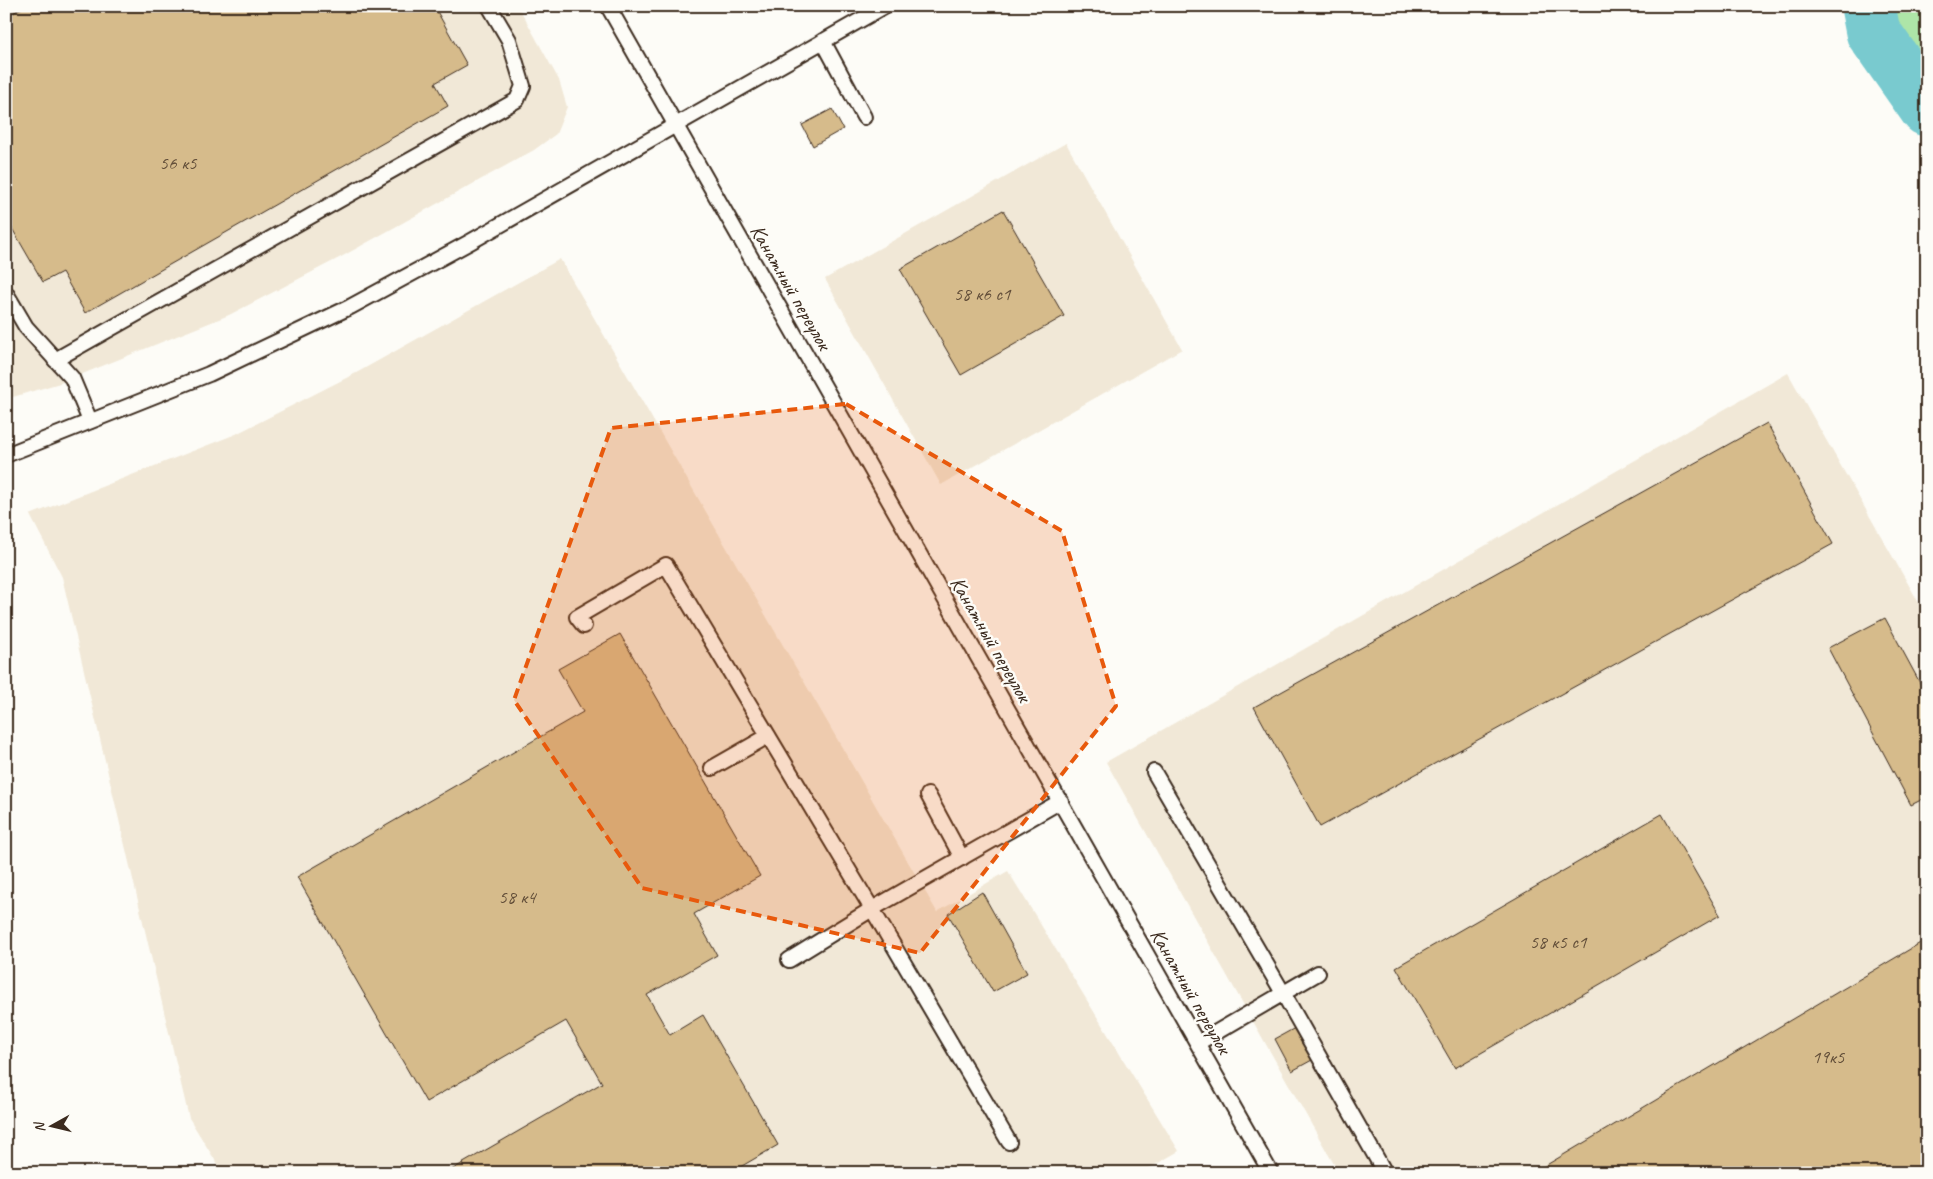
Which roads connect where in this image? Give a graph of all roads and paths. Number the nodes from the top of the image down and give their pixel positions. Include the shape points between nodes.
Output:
1 (490, 6) edge
2 (608, 6) edge
3 (885, 6) edge
4 (823, 41) junction
5 (864, 117) dead end
6 (676, 125) junction
7 (6, 293) edge
8 (55, 360) junction
9 (90, 421) junction
10 (6, 455) edge
11 (584, 626) dead end
12 (768, 736) junction
13 (712, 768) dead end
14 (1154, 772) dead end
15 (928, 795) dead end
16 (1060, 802) junction
17 (962, 858) junction
18 (872, 909) junction
19 (788, 960) dead end
20 (1318, 973) dead end
21 (1283, 993) junction
22 (1198, 1043) junction
23 (1009, 1142) dead end
24 (1272, 1173) edge
25 (1385, 1173) edge

1 - 8 lane via 508,40 523,86 518,100
2 - 6 lane, Канатный переулок
3 - 4 lane
4 - 5 lane
4 - 6 lane
6 - 9 lane via 350,307 209,374
6 - 16 lane, Канатный переулок
7 - 8 lane via 26,327
8 - 9 lane via 72,378
9 - 10 lane
11 - 12 lane via 577,617 666,565
12 - 13 lane
12 - 18 lane
14 - 21 lane
15 - 17 lane
16 - 17 lane
16 - 22 lane, Канатный переулок
17 - 18 lane
18 - 19 lane
18 - 23 lane
20 - 21 lane
21 - 22 lane
21 - 25 lane
22 - 24 lane, Канатный переулок

